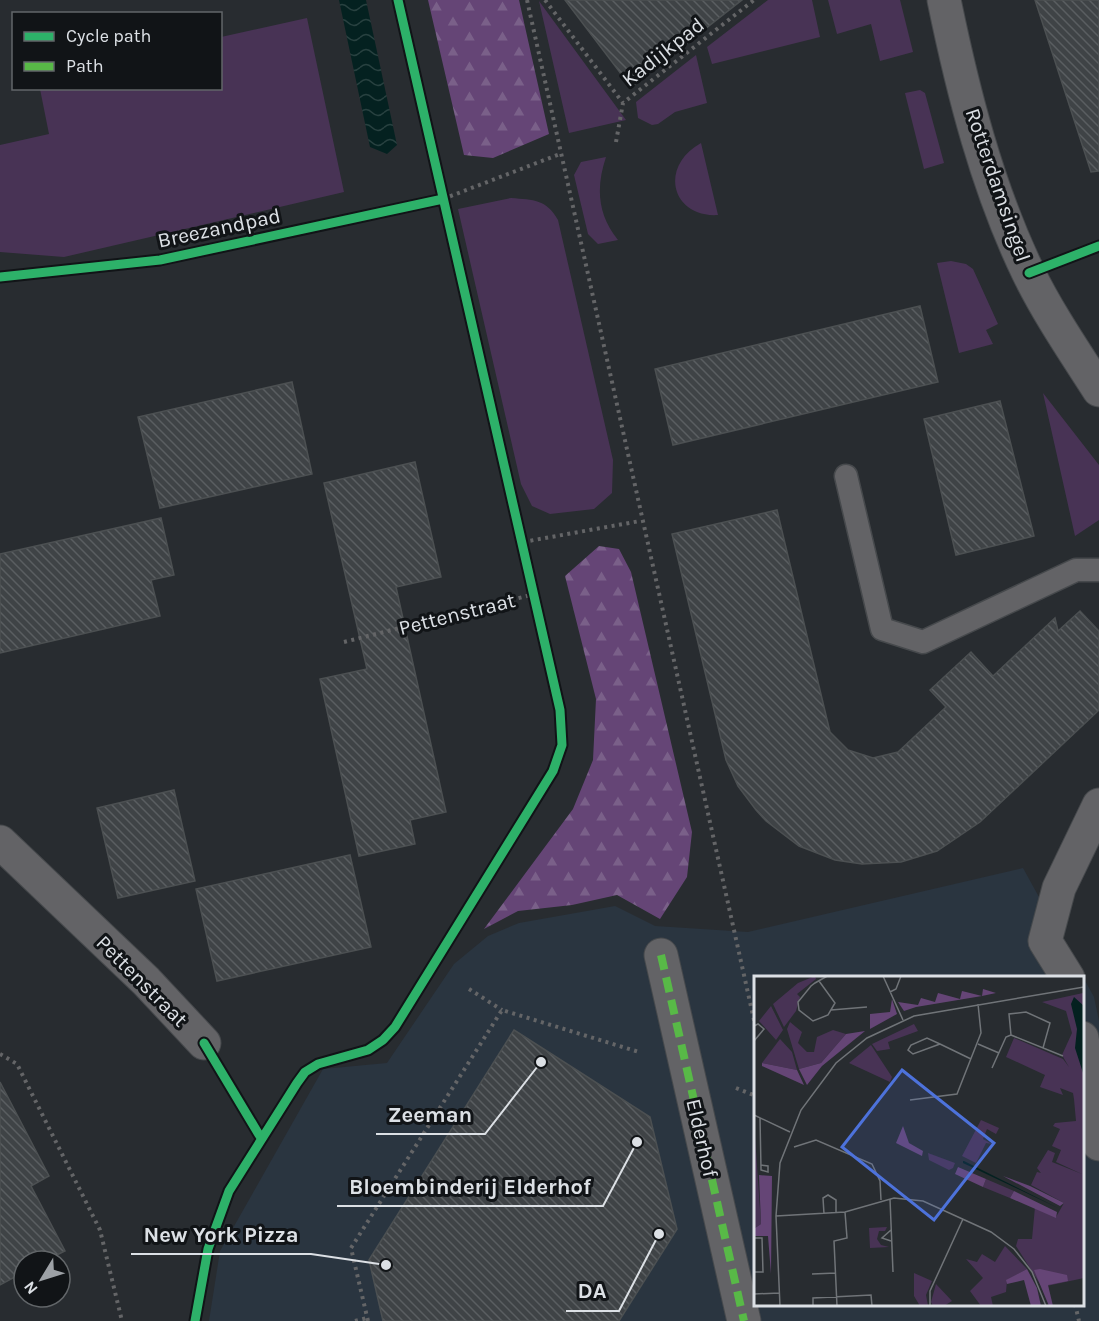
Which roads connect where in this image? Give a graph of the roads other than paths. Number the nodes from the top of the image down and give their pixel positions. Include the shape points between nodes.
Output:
1 (944, 0) edge
2 (1099, 390) edge
3 (846, 476) dead end
4 (1099, 570) edge
5 (1099, 805) edge
6 (0, 842) edge
7 (661, 955) dead end
8 (1067, 976) edge
9 (204, 1043) dead end
10 (1084, 1045) edge
11 (1099, 1144) edge
12 (744, 1321) edge

1 - 2 street, Rotterdamsingel via 960,73 1008,228 1058,326
3 - 4 lane via 882,629 923,642 1076,570
5 - 8 street via 1059,888 1045,941
6 - 9 street, Pettenstraat via 146,981
7 - 12 street, Elderhof
10 - 11 street

